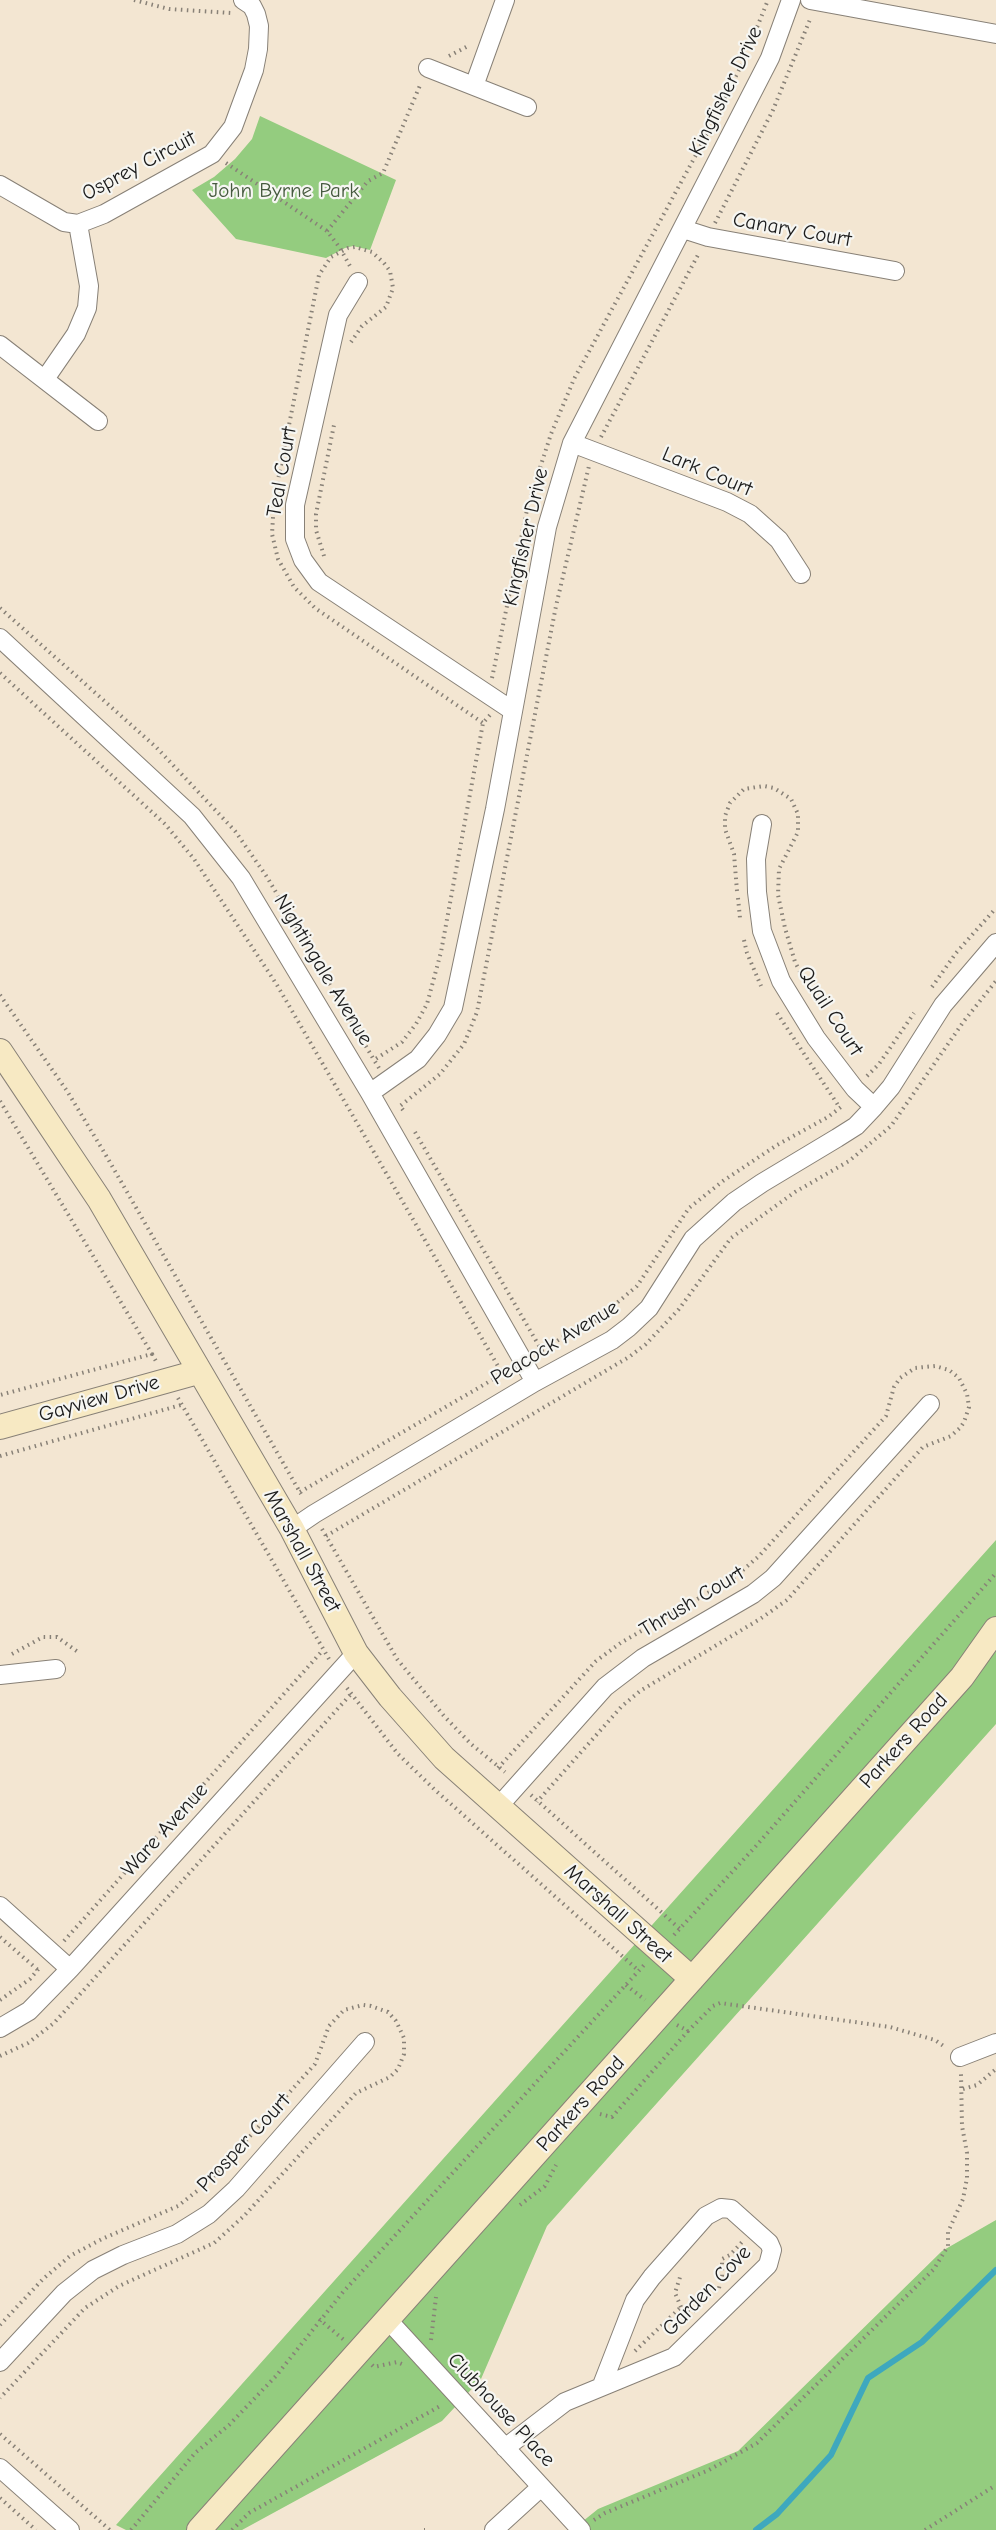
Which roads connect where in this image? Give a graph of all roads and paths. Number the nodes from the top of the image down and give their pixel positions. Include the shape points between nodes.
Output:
1 (134, 0) edge
2 (505, 0) edge
3 (791, 0) edge
4 (814, 1) edge
5 (247, 5) edge
6 (996, 34) edge
7 (474, 40) dead end
8 (428, 68) junction
9 (474, 86) junction
10 (527, 107) dead end
11 (212, 154) junction
12 (0, 185) edge
13 (78, 224) junction
14 (683, 229) junction
15 (327, 231) junction
16 (708, 237) junction
17 (341, 251) junction
18 (895, 271) dead end
19 (358, 282) joint
20 (351, 343) dead end
21 (0, 345) edge
22 (45, 379) junction
23 (98, 421) dead end
24 (334, 423) dead end
25 (572, 443) junction
26 (594, 451) junction
27 (329, 563) dead end
28 (801, 574) dead end
29 (0, 638) edge
30 (482, 670) dead end
31 (0, 673) edge
32 (492, 676) dead end
33 (513, 711) junction
34 (483, 723) dead end
35 (762, 824) dead end
36 (996, 908) edge
37 (996, 943) edge
38 (930, 990) dead end
39 (0, 995) edge
40 (917, 1008) dead end
41 (0, 1051) edge
42 (855, 1089) junction
43 (370, 1093) junction
44 (0, 1101) edge
45 (874, 1107) junction
46 (406, 1116) dead end
47 (412, 1126) dead end
48 (542, 1351) junction
49 (523, 1361) junction
50 (198, 1372) junction
51 (502, 1373) junction
52 (535, 1382) junction
53 (0, 1395) edge
54 (930, 1404) dead end
55 (181, 1405) dead end
56 (0, 1427) edge
57 (0, 1456) edge
58 (300, 1492) junction
59 (314, 1514) junction
60 (292, 1529) junction
61 (996, 1573) edge
62 (996, 1629) edge
63 (323, 1650) dead end
64 (996, 1651) edge
65 (78, 1652) dead end
66 (357, 1653) junction
67 (2, 1667) edge
68 (56, 1669) dead end
69 (962, 1677) junction
70 (351, 1694) dead end
71 (520, 1782) junction
72 (498, 1807) junction
73 (0, 1906) edge
74 (680, 1929) junction
75 (0, 1937) edge
76 (659, 1950) junction
77 (53, 1953) junction
78 (70, 1969) junction
79 (38, 1970) junction
80 (692, 1979) junction
81 (626, 1985) junction
82 (0, 2001) edge
83 (661, 2013) junction
84 (0, 2028) edge
85 (688, 2031) junction
86 (364, 2042) dead end
87 (996, 2043) edge
88 (0, 2056) edge
89 (960, 2057) junction
90 (996, 2070) edge
91 (963, 2089) junction
92 (593, 2120) dead end
93 (561, 2159) dead end
94 (517, 2207) dead end
95 (670, 2256) junction
96 (443, 2289) dead end
97 (681, 2307) dead end
98 (319, 2319) junction
99 (387, 2320) junction
100 (358, 2353) junction
101 (0, 2362) edge
102 (410, 2362) junction
103 (602, 2385) junction
104 (435, 2397) dead end
105 (442, 2405) junction
106 (449, 2413) dead end
107 (0, 2433) edge
108 (506, 2448) junction
109 (0, 2468) edge
110 (996, 2485) edge
111 (541, 2487) junction
112 (0, 2498) edge
113 (586, 2526) edge
114 (36, 2530) edge
115 (70, 2530) edge
116 (110, 2530) edge
117 (131, 2530) edge
118 (199, 2530) edge
119 (232, 2530) edge
120 (494, 2530) edge
121 (926, 2530) edge

1 - 5 path via 169,9
2 - 9 street
3 - 14 street, Kingfisher Drive via 770,58
4 - 6 street
4 - 16 path via 773,110
5 - 11 street, Osprey Circuit via 259,26 254,70 233,127
7 - 8 path via 456,54 433,59
8 - 9 street
8 - 15 path via 383,173 368,182
9 - 10 street
11 - 13 street, Osprey Circuit via 104,214
11 - 15 path
12 - 13 street, Osprey Circuit via 64,222
13 - 22 street via 89,286 87,308 76,334
14 - 16 street, Canary Court
14 - 25 street, Kingfisher Drive
15 - 17 path
16 - 18 street, Canary Court
16 - 26 path
17 - 19 path
17 - 20 path via 355,247 372,252 390,271 393,288 386,307 362,326
17 - 34 path via 327,261 319,275 274,500 274,547 294,587 315,608
19 - 33 street, Teal Court via 338,315 295,505 295,539 303,560 319,582
21 - 22 street
22 - 23 street
24 - 27 path via 316,514 318,539
25 - 26 street, Lark Court
25 - 33 street, Kingfisher Drive via 547,527
26 - 28 street, Lark Court via 750,514 779,540
26 - 46 path via 556,606 477,1012 464,1044 440,1074 400,1106
29 - 43 street, Nightingale Avenue via 159,783 216,843
30 - 32 path
31 - 51 path via 165,824 194,859 277,985
33 - 43 street, Kingfisher Drive via 453,1008 418,1059
35 - 42 street, Quail Court via 756,859 762,931 781,981 816,1038
36 - 38 path
37 - 45 street, Peacock Avenue via 943,1005
39 - 58 path via 98,1142
40 - 42 path via 879,1064
41 - 50 street, Marshall Street via 99,1199
42 - 45 street, Quail Court
42 - 48 path via 844,1105 828,1117 777,1145 689,1208 637,1286 592,1323
43 - 49 street, Nightingale Avenue
44 - 53 path via 152,1354
45 - 52 street, Peacock Avenue via 846,1132 734,1202 693,1239 649,1308 629,1327
47 - 48 path
48 - 49 path
49 - 51 path
49 - 52 street, Nightingale Avenue
50 - 56 street, Gayview Drive
50 - 60 street, Marshall Street
51 - 58 path
52 - 59 street, Peacock Avenue
54 - 71 street, Thrush Court via 773,1578 745,1600 624,1671
55 - 57 path
58 - 59 path
59 - 60 street, Peacock Avenue
59 - 71 path via 398,1659 464,1737
60 - 66 street, Marshall Street
61 - 74 path
62 - 69 street, Parkers Road
63 - 77 path
64 - 69 street, Parkers Road
65 - 67 path via 57,1637 43,1636
66 - 72 street, Marshall Street via 425,1737
66 - 78 street, Ware Avenue
67 - 68 street
69 - 80 street, Parkers Road
70 - 88 path via 54,2023 28,2043
71 - 72 street, Thrush Court
71 - 74 path via 537,1802
72 - 76 street, Marshall Street
73 - 77 street
74 - 76 path
75 - 79 path
76 - 80 street, Marshall Street
76 - 81 path
77 - 78 street
77 - 79 path
78 - 84 street, Ware Avenue via 29,2011
79 - 82 path
80 - 83 street, Parkers Road
81 - 83 path
81 - 98 path
83 - 85 path
83 - 99 street, Parkers Road
85 - 89 path via 720,2003 890,2027 935,2040
85 - 92 path via 612,2117 602,2113
86 - 101 street, Prosper Court via 236,2189 209,2214 177,2234 93,2270 64,2293
87 - 89 street
89 - 91 path
90 - 91 path via 977,2085
91 - 113 path via 967,2178 963,2199 948,2232 948,2246 934,2270 757,2443 729,2461 605,2513
93 - 94 path via 544,2186
95 - 97 path via 683,2268 675,2293
95 - 103 street, Garden Cove via 635,2300
95 - 103 street, Garden Cove via 706,2216 721,2208 741,2217 772,2250 763,2272 674,2357
96 - 102 path via 436,2298 431,2341
98 - 100 path
98 - 117 path via 276,2376 229,2425 195,2453
99 - 100 street, Parkers Road
99 - 102 street, Clubhouse Place
100 - 102 path via 374,2367
100 - 118 street, Parkers Road
102 - 108 street, Clubhouse Place
103 - 108 street, Garden Cove via 565,2402
104 - 105 path
105 - 106 path
105 - 119 path via 249,2513
107 - 116 path
108 - 111 street, Clubhouse Place
109 - 115 street
110 - 121 path
111 - 113 street, Clubhouse Place
111 - 120 street
112 - 114 path

